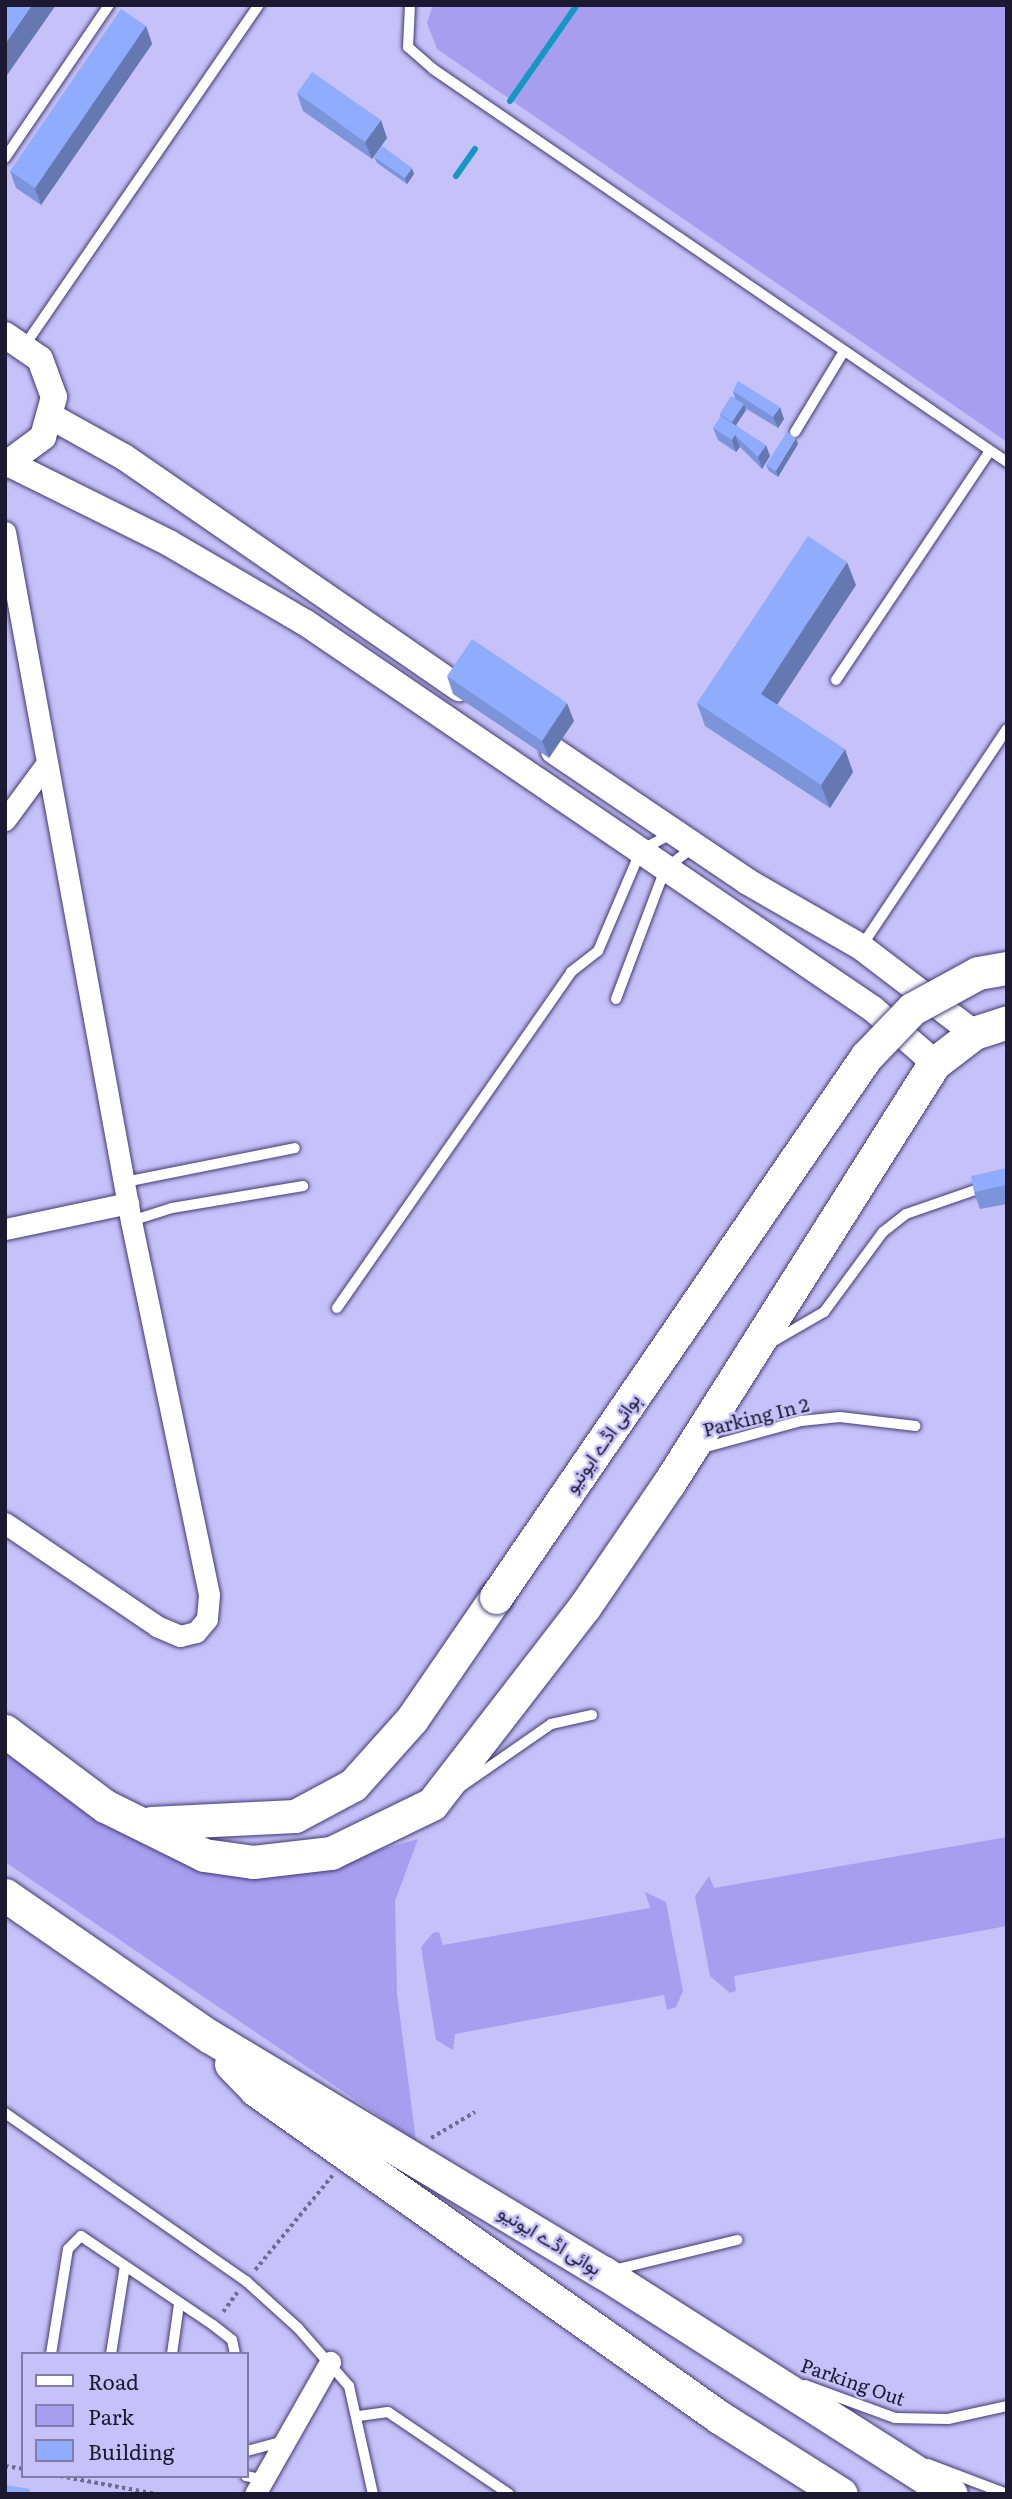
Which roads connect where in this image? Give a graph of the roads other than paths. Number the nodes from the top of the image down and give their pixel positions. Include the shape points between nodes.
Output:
1 (109, 5) edge
2 (259, 5) edge
3 (410, 5) edge
4 (5, 158) edge
5 (15, 340) edge
6 (844, 351) junction
7 (52, 417) junction
8 (794, 432) dead end
9 (990, 451) junction
10 (1007, 462) edge
11 (8, 465) edge
12 (5, 532) edge
13 (836, 680) dead end
14 (460, 688) edge
15 (1007, 729) edge
16 (554, 751) dead end
17 (47, 763) junction
18 (576, 766) junction
19 (555, 795) junction
20 (5, 820) edge
21 (684, 840) junction
22 (641, 850) junction
23 (665, 869) junction
24 (861, 947) junction
25 (1007, 968) edge
26 (616, 999) dead end
27 (1007, 1022) edge
28 (974, 1033) junction
29 (935, 1063) junction
30 (295, 1148) dead end
31 (1007, 1179) edge
32 (303, 1186) dead end
33 (128, 1202) junction
34 (5, 1229) edge
35 (337, 1308) dead end
36 (754, 1350) junction
37 (915, 1426) dead end
38 (690, 1451) junction
39 (5, 1523) edge
40 (592, 1716) dead end
41 (5, 1731) edge
42 (432, 1804) junction
43 (145, 1823) junction
44 (5, 1895) edge
45 (209, 2036) junction
46 (5, 2113) edge
47 (737, 2240) dead end
48 (125, 2266) junction
49 (604, 2273) junction
50 (179, 2304) junction
51 (51, 2352) edge
52 (111, 2352) edge
53 (172, 2352) edge
54 (235, 2352) edge
55 (728, 2355) junction
56 (330, 2362) junction
57 (1007, 2406) edge
58 (359, 2416) junction
59 (289, 2440) junction
60 (248, 2451) edge
61 (887, 2452) junction
62 (255, 2483) edge
63 (373, 2494) edge
64 (509, 2494) edge
65 (841, 2494) edge
66 (951, 2494) edge
67 (1007, 2494) edge

1 - 4 lane
2 - 5 lane
3 - 6 lane via 408,47 433,69
5 - 7 street via 50,377
6 - 8 lane
6 - 9 lane
7 - 11 street via 29,453
7 - 14 street via 124,457
9 - 10 lane
9 - 13 lane
11 - 19 street via 251,588
12 - 17 street
15 - 24 lane
16 - 18 street
17 - 20 street
17 - 33 street
18 - 19 street
18 - 21 street
19 - 22 street
21 - 22 lane
21 - 23 lane
21 - 24 street
22 - 23 street
22 - 35 lane via 598,951 571,972
23 - 26 lane
23 - 29 street via 873,1009
24 - 28 street
25 - 43 main road, ہوائی اڈے ایونیو, bridge via 978,973 912,1009 866,1057 412,1719 353,1785 295,1816
27 - 28 main road
28 - 29 main road
29 - 36 main road, ہوائی اڈے ایونیو
30 - 33 lane
31 - 36 lane via 906,1214 860,1261 824,1312 793,1335
32 - 33 lane via 172,1208
33 - 34 street
33 - 39 street via 209,1595 206,1619 196,1632 180,1636 157,1626
36 - 38 main road, ہوائی اڈے ایونیو
37 - 38 lane, Parking In 2 via 840,1417 801,1421
38 - 42 main road, ہوائی اڈے ایونیو via 585,1606
40 - 42 lane via 551,1724 502,1763
41 - 43 main road, ہوائی اڈے ایونیو via 105,1806
42 - 43 main road, ہوائی اڈے ایونیو via 331,1853 253,1862 204,1855
44 - 45 main road, ہوائی اڈے ایونیو
45 - 49 main road, ہوائی اڈے ایونیو
45 - 65 main road, ہوائی اڈے ایونیو via 256,2090 719,2417
46 - 56 lane via 246,2281
47 - 49 lane
48 - 50 lane
48 - 51 lane via 81,2236 73,2239
48 - 52 lane
49 - 55 main road, ہوائی اڈے ایونیو
50 - 53 lane
50 - 54 lane via 232,2340
55 - 57 lane, Parking Out via 895,2418 970,2416
55 - 61 main road, ہوائی اڈے ایونیو
56 - 58 lane via 349,2386
56 - 59 street
58 - 63 lane
58 - 64 lane via 388,2412
59 - 60 lane
59 - 62 street
61 - 66 main road, ہوائی اڈے ایونیو
61 - 67 lane via 978,2478

